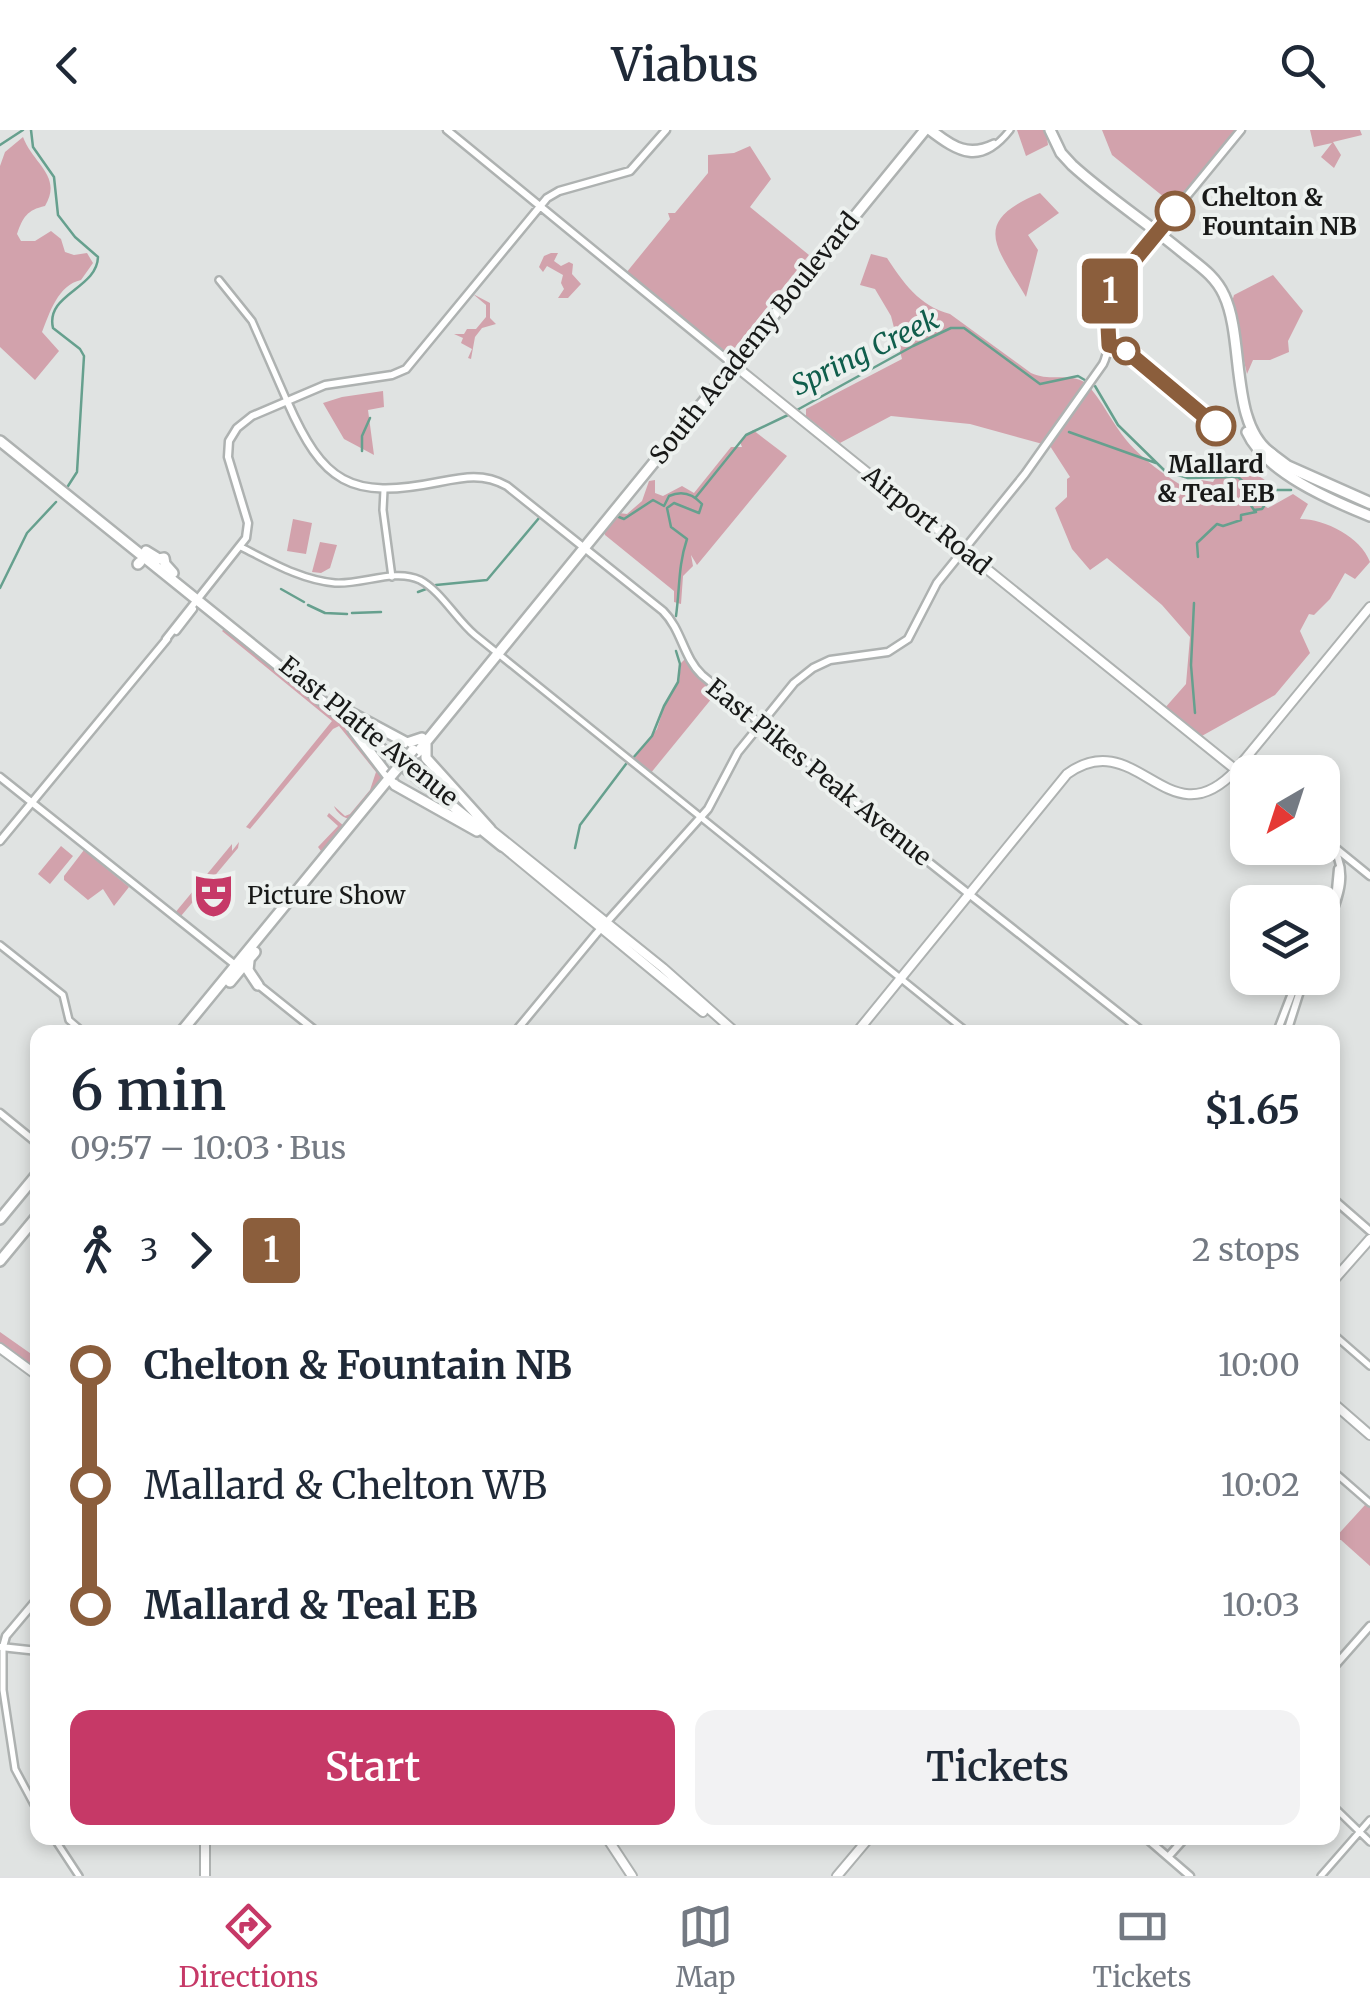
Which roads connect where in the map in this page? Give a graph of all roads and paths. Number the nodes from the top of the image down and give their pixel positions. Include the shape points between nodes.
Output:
1 (445, 130) edge
2 (666, 130) edge
3 (925, 130) edge
4 (1008, 130) edge
5 (1052, 130) edge
6 (1241, 130) edge
7 (540, 207) junction
8 (1158, 232) junction
9 (1194, 262) junction
10 (218, 280) dead end
11 (731, 362) junction
12 (288, 401) junction
13 (0, 438) edge
14 (1267, 451) joint
15 (1291, 474) joint
16 (384, 490) junction
17 (71, 494) junction
18 (1365, 505) edge
19 (128, 543) junction
20 (582, 545) junction
21 (241, 547) junction
22 (964, 550) junction
23 (146, 551) junction
24 (160, 569) junction
25 (173, 573) junction
26 (392, 577) junction
27 (200, 598) junction
28 (1370, 607) edge
29 (495, 652) junction
30 (337, 708) junction
31 (761, 723) junction
32 (354, 730) junction
33 (354, 748) dead end
34 (418, 748) junction
35 (1248, 755) edge
36 (1230, 765) edge
37 (1230, 775) edge
38 (0, 777) edge
39 (390, 777) junction
40 (404, 790) junction
41 (381, 792) junction
42 (32, 804) junction
43 (700, 818) junction
44 (490, 829) junction
45 (0, 841) edge
46 (502, 846) junction
47 (1340, 858) edge
48 (1340, 858) edge
49 (1346, 865) junction
50 (1369, 876) edge
51 (1343, 878) junction
52 (1338, 885) edge
53 (1340, 887) edge
54 (968, 894) junction
55 (606, 925) junction
56 (0, 945) edge
57 (252, 956) junction
58 (226, 957) junction
59 (238, 967) junction
60 (226, 978) junction
61 (900, 979) junction
62 (258, 984) junction
63 (1296, 995) edge
64 (1298, 995) edge
65 (74, 1025) edge
66 (189, 1025) edge
67 (190, 1025) edge
68 (308, 1025) edge
69 (524, 1025) edge
70 (724, 1025) edge
71 (863, 1025) edge
72 (958, 1025) edge
73 (1134, 1025) edge
74 (1280, 1025) edge
75 (1289, 1025) edge
76 (0, 1113) edge
77 (30, 1137) edge
78 (30, 1183) edge
79 (1340, 1205) edge
80 (0, 1219) edge
81 (30, 1225) edge
82 (1370, 1231) edge
83 (1370, 1239) edge
84 (0, 1261) edge
85 (1340, 1273) edge
86 (1340, 1340) edge
87 (0, 1348) edge
88 (1370, 1366) edge
89 (30, 1370) edge
90 (1340, 1409) edge
91 (1370, 1435) edge
92 (1340, 1477) edge
93 (1370, 1503) edge
94 (30, 1608) edge
95 (1368, 1632) edge
96 (2, 1647) edge
97 (30, 1650) edge
98 (1340, 1661) edge
99 (30, 1798) edge
100 (1340, 1813) edge
101 (1370, 1820) edge
102 (1359, 1832) junction
103 (1370, 1842) edge
104 (59, 1845) edge
105 (206, 1845) edge
106 (612, 1845) edge
107 (863, 1845) edge
108 (1154, 1845) edge
109 (1179, 1845) edge
110 (1168, 1857) junction
111 (79, 1876) edge
112 (205, 1876) edge
113 (632, 1876) edge
114 (837, 1876) edge
115 (1190, 1876) edge
116 (1321, 1876) edge

1 - 7 main road, Airport Road
2 - 7 main road via 630,171 559,192
3 - 4 street via 971,154 991,149
3 - 11 highway, South Academy Boulevard
3 - 11 highway, South Academy Boulevard
5 - 8 highway via 1086,175
6 - 8 main road
7 - 11 main road, Airport Road
7 - 12 main road via 406,369 331,383
8 - 9 highway
8 - 22 main road via 1110,290 1108,355
9 - 14 highway via 1226,299 1247,414
9 - 15 highway via 1228,314 1249,436 1266,459
10 - 12 street, East Pikes Peak Avenue via 257,330
11 - 20 highway, South Academy Boulevard
11 - 22 main road, Airport Road
12 - 16 main road, East Pikes Peak Avenue via 304,440 324,465 348,481
12 - 21 main road via 247,419 230,441 229,463 248,527
13 - 17 highway, East Platte Avenue
14 - 18 highway
15 - 18 highway
16 - 20 main road, East Pikes Peak Avenue via 468,476 492,479
16 - 26 street
17 - 19 highway, East Platte Avenue
17 - 23 highway, East Platte Avenue
19 - 24 highway, East Platte Avenue
19 - 24 highway via 139,563
20 - 29 highway, South Academy Boulevard
20 - 31 main road, East Pikes Peak Avenue via 663,611 696,670
21 - 26 street via 320,581
21 - 27 main road
22 - 31 main road via 904,643 813,668
22 - 36 main road, Airport Road
23 - 25 highway, East Platte Avenue
23 - 25 highway via 166,556
24 - 27 highway, East Platte Avenue
25 - 27 highway, East Platte Avenue
26 - 29 street via 423,582
27 - 30 highway, East Platte Avenue
27 - 42 main road
28 - 35 main road
29 - 34 highway, South Academy Boulevard
29 - 43 street
30 - 32 highway
30 - 34 highway
30 - 44 highway, East Platte Avenue
30 - 46 highway, East Platte Avenue
31 - 43 main road
31 - 54 main road, East Pikes Peak Avenue
32 - 33 highway
32 - 39 highway
34 - 39 highway, South Academy Boulevard, bridge
34 - 44 highway
37 - 54 main road via 1213,789 1188,794 1160,788 1117,762 1080,766 1060,780
38 - 42 main road
39 - 40 highway
39 - 41 highway
39 - 41 highway, South Academy Boulevard
40 - 41 highway
40 - 46 highway
41 - 57 highway
41 - 59 highway
42 - 45 main road
42 - 58 main road
43 - 55 main road
43 - 61 street
44 - 55 main road, East Platte Avenue
46 - 55 main road, East Platte Avenue
47 - 49 main road
48 - 49 main road
49 - 50 main road
49 - 51 main road
49 - 52 main road
50 - 51 main road via 1354,870
51 - 53 main road
54 - 61 main road
54 - 73 main road, East Pikes Peak Avenue
55 - 69 main road
55 - 70 main road, East Platte Avenue
56 - 65 street via 63,995
57 - 59 highway
57 - 62 highway via 247,968
58 - 59 main road
58 - 60 highway
59 - 60 highway
59 - 62 main road
59 - 67 highway
60 - 66 highway
61 - 71 main road
61 - 72 street
62 - 68 main road
63 - 74 main road
64 - 75 main road
76 - 77 main road
78 - 80 highway
79 - 82 main road
81 - 84 highway
83 - 85 main road
86 - 88 street
87 - 89 main road
90 - 91 main road
92 - 93 street
94 - 96 main road
95 - 98 main road
96 - 97 main road
96 - 99 street via 14,1769
100 - 102 street
101 - 102 street
102 - 103 street
102 - 116 street
104 - 111 street
105 - 112 main road
106 - 113 main road
107 - 114 main road
108 - 110 main road
109 - 110 main road
110 - 115 main road

